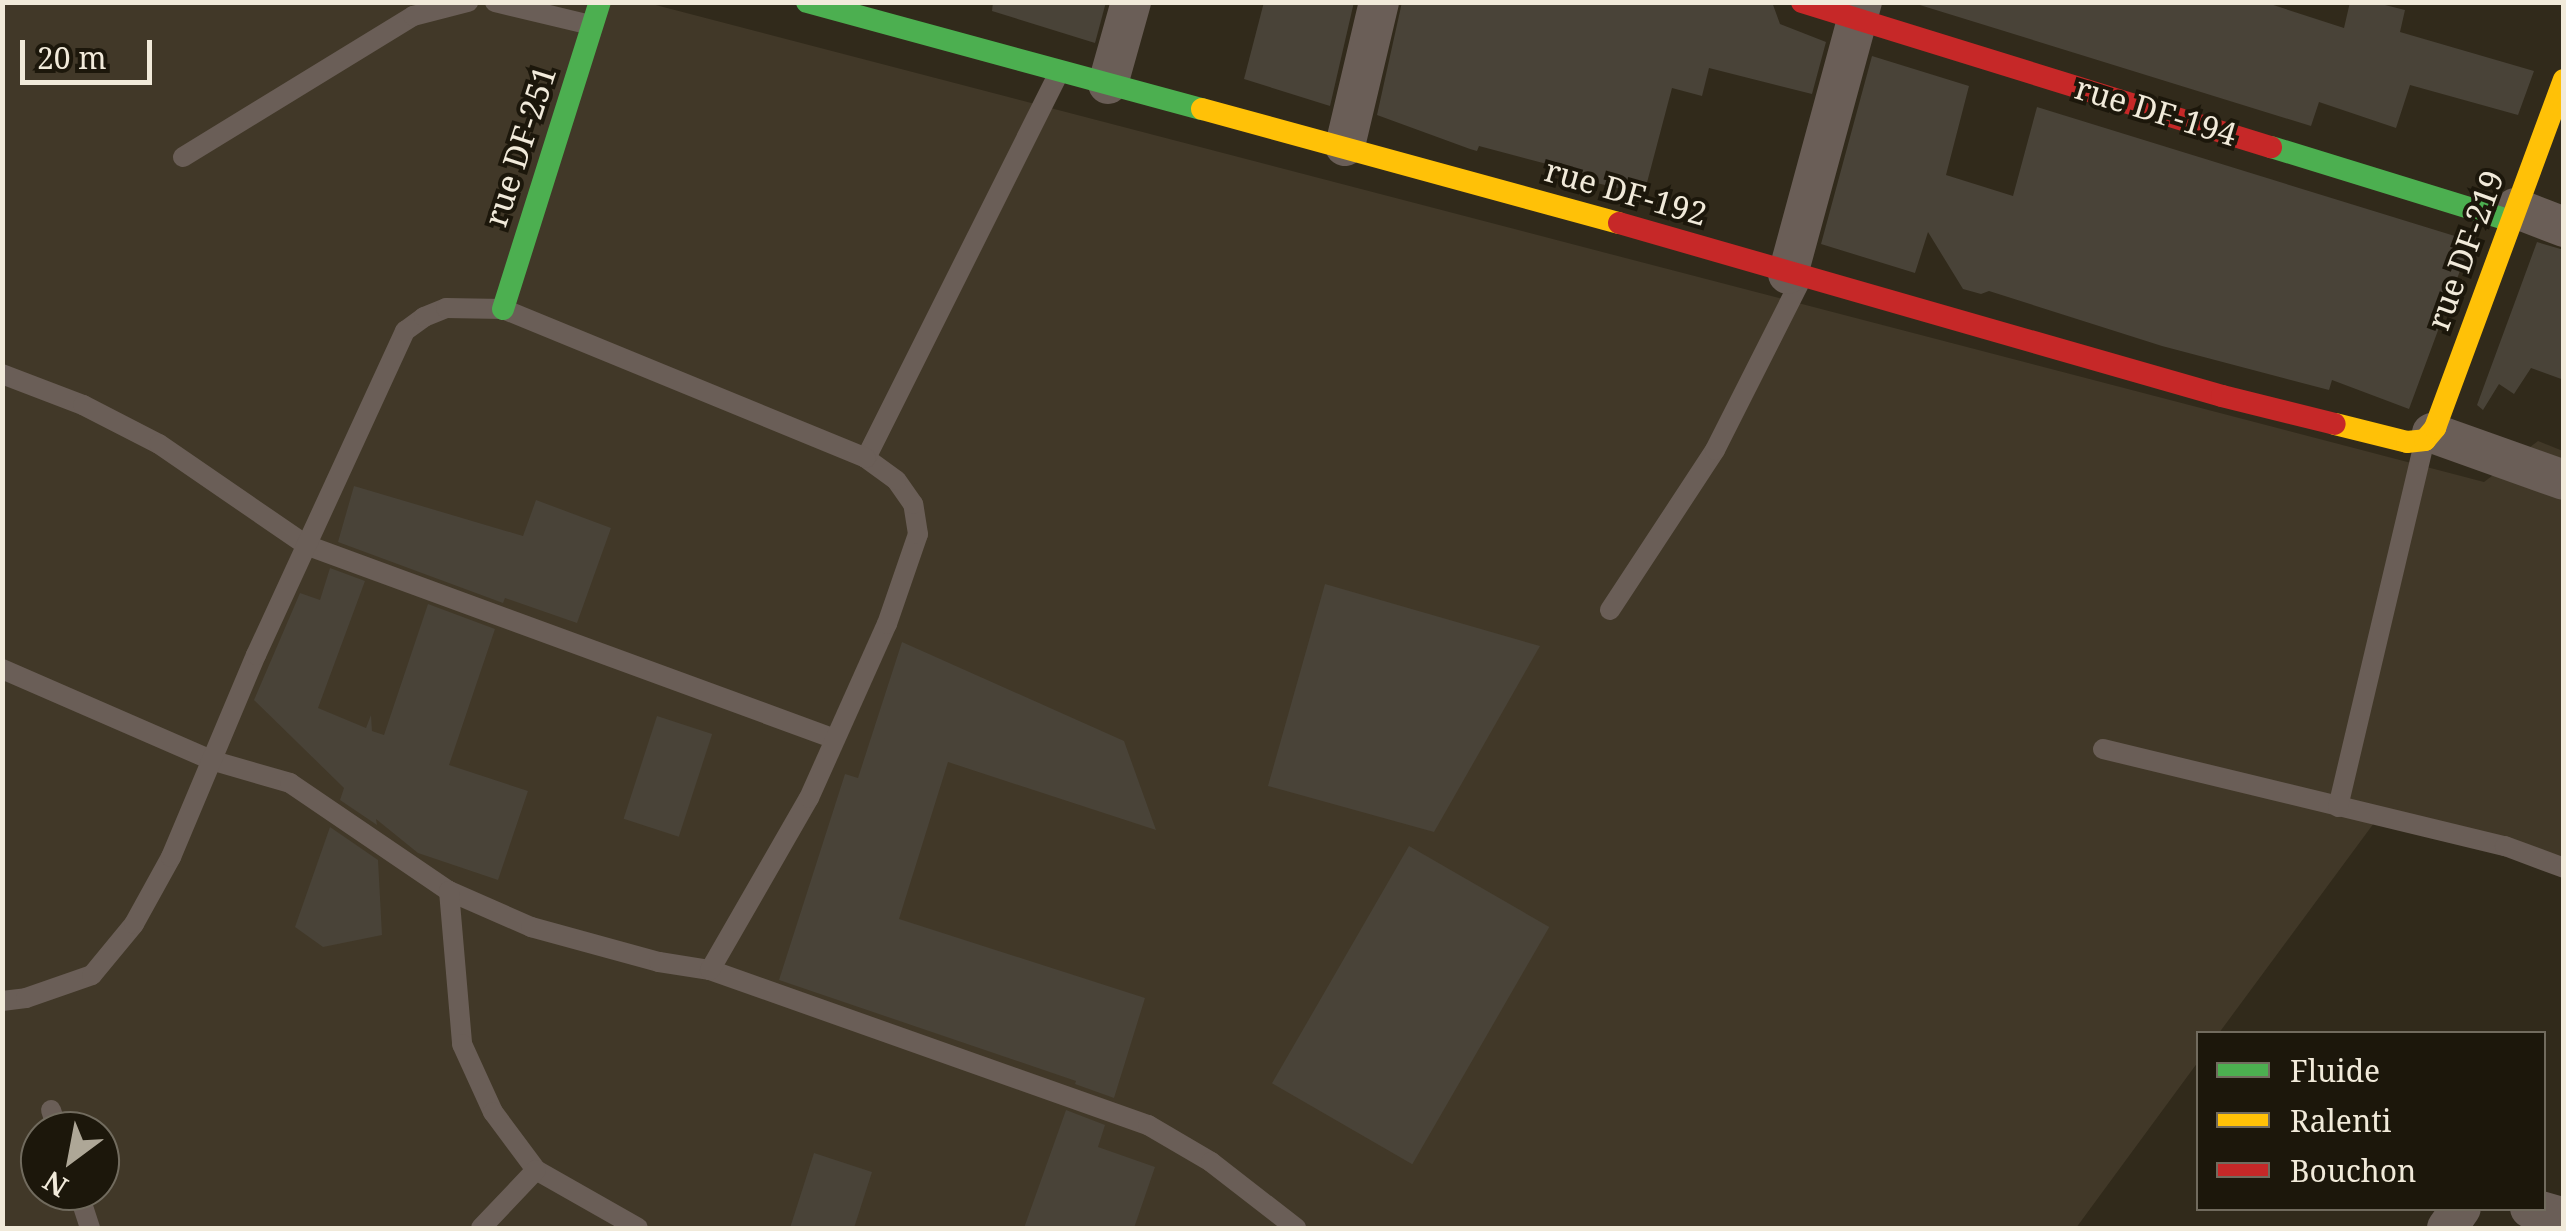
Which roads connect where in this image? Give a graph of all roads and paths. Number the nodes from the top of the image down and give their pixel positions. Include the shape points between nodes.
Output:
1 (468, 2) edge
2 (495, 2) edge
3 (600, 2) edge
4 (808, 2) edge
5 (1131, 2) edge
6 (1379, 2) edge
7 (1802, 2) edge
8 (862, 10) edge
9 (1860, 11) edge
10 (593, 26) junction
11 (1060, 71) junction
12 (2564, 80) edge
13 (1108, 84) junction
14 (1345, 146) junction
15 (182, 158) dead end
16 (2512, 214) junction
17 (2564, 227) edge
18 (1795, 276) junction
19 (503, 309) junction
20 (2, 374) edge
21 (2428, 437) junction
22 (866, 458) junction
23 (2564, 480) edge
24 (306, 545) junction
25 (1610, 610) dead end
26 (2, 669) edge
27 (835, 739) junction
28 (2103, 748) dead end
29 (214, 761) junction
30 (2338, 806) junction
31 (2564, 868) edge
32 (450, 891) junction
33 (710, 970) junction
34 (2, 1001) edge
35 (536, 1170) junction
36 (481, 1228) edge
37 (638, 1228) edge
38 (1296, 1228) edge

1 - 15 lane via 412,16
2 - 10 lane
3 - 10 street, rue DF-251
4 - 8 street, rue DF-192
5 - 13 street
6 - 14 street
7 - 9 street, rue DF-194
8 - 11 street, rue DF-192
9 - 16 street, rue DF-194
9 - 18 street
10 - 19 street, rue DF-251
11 - 13 street, rue DF-192
11 - 22 lane
12 - 16 street, rue DF-219
13 - 14 street, rue DF-192
14 - 18 street, rue DF-192
16 - 17 street, rue DF-194
16 - 21 street, rue DF-219
18 - 21 street, rue DF-192 via 2241,400 2407,442
18 - 25 lane via 1715,450
19 - 22 lane
19 - 24 lane via 446,308 405,331
20 - 24 lane via 159,444
21 - 23 street
21 - 30 lane
22 - 27 lane via 896,480 912,504 918,534 887,624
24 - 27 lane
24 - 29 lane
26 - 29 lane
27 - 33 lane via 809,798
28 - 30 lane
29 - 32 lane via 290,783
29 - 34 lane via 134,924 92,975
30 - 31 lane via 2505,846
32 - 33 lane via 531,927
32 - 35 lane via 462,1044 492,1112
33 - 38 lane via 1148,1125 1211,1162
35 - 36 lane
35 - 37 lane

